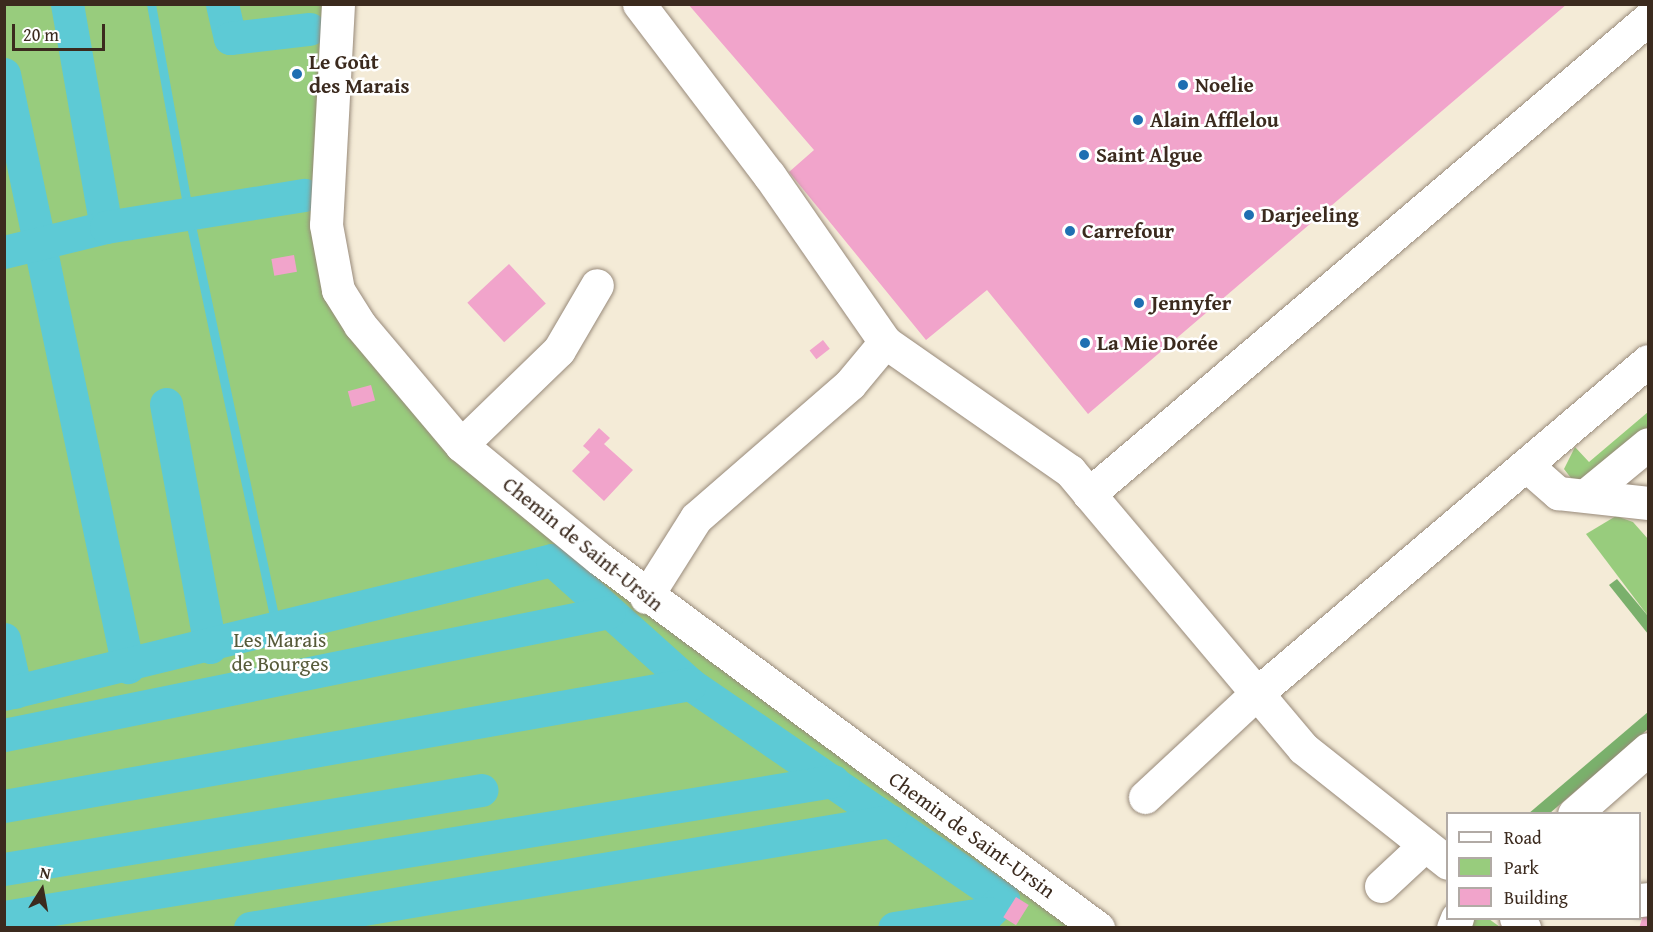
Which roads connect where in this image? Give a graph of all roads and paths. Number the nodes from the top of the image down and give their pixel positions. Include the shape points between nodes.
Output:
1 (338, 4) edge
2 (639, 4) edge
3 (1648, 19) edge
4 (597, 285) dead end
5 (885, 342) junction
6 (1648, 361) edge
7 (1648, 444) edge
8 (461, 445) junction
9 (1526, 465) junction
10 (1089, 494) junction
11 (1586, 495) junction
12 (1648, 503) edge
13 (646, 597) junction
14 (1256, 694) junction
15 (1648, 749) edge
16 (1145, 797) dead end
17 (1575, 812) edge
18 (1436, 854) edge
19 (1381, 886) dead end
20 (1098, 927) edge

1 - 8 street, Chemin de Saint-Ursin via 324,183 338,290 360,326
2 - 5 street via 769,175
3 - 10 street
4 - 8 street via 559,350
5 - 10 street via 945,396 1070,471
5 - 13 street via 850,384 696,518
6 - 9 street
7 - 11 street
8 - 13 street, Chemin de Saint-Ursin
9 - 11 street via 1558,493
9 - 14 street
10 - 14 street
11 - 12 street
13 - 20 street, Chemin de Saint-Ursin
14 - 16 street
14 - 18 street via 1303,748
15 - 17 street
18 - 19 street

